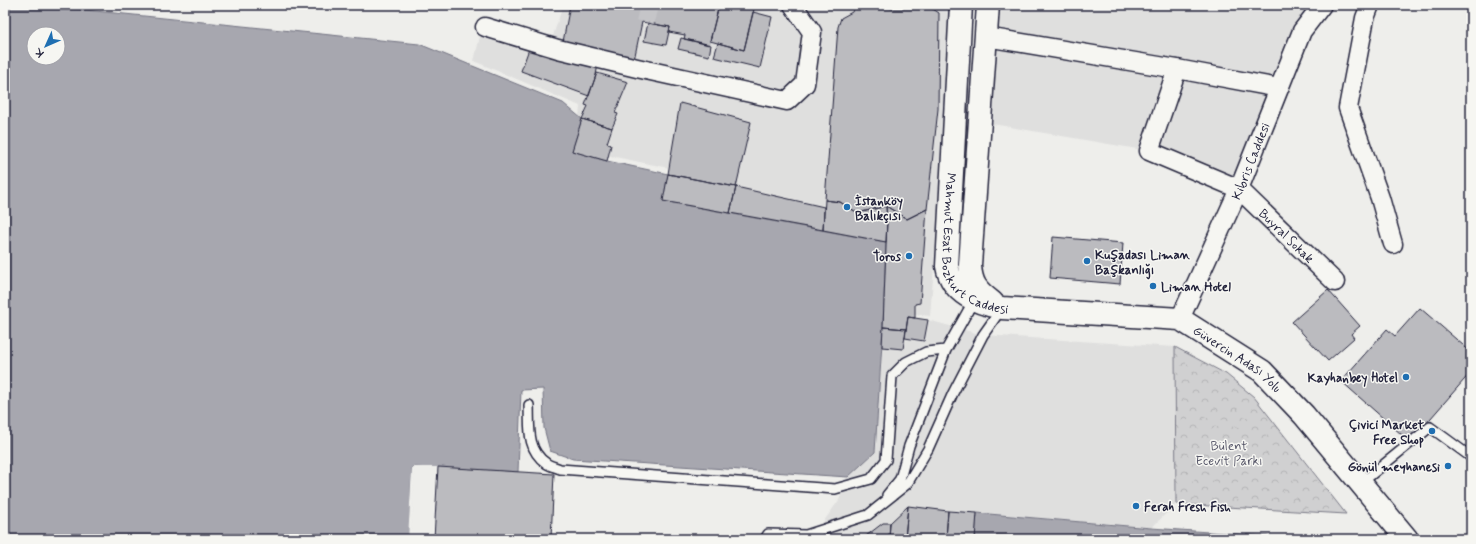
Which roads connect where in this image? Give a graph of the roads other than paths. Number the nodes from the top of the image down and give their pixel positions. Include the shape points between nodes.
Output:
1 (793, 5) edge
2 (961, 5) edge
3 (988, 5) edge
4 (1322, 5) edge
5 (1370, 5) edge
6 (485, 27) dead end
7 (986, 37) junction
8 (1177, 69) junction
9 (1279, 88) junction
10 (1239, 189) junction
11 (1393, 244) dead end
12 (1335, 282) dead end
13 (974, 300) junction
14 (1002, 308) junction
15 (1180, 319) junction
16 (946, 350) junction
17 (529, 405) dead end
18 (1471, 457) edge
19 (1361, 483) junction
20 (877, 508) junction
21 (765, 539) edge
22 (1407, 539) edge

1 - 6 street via 812,32 805,84 787,101 630,67
2 - 13 main road, Mahmut Esat Bozkurt Caddesi via 947,266 949,277 958,289
3 - 7 main road, Mahmut Esat Bozkurt Caddesi
4 - 9 street, Kibris Caddesi via 1302,31
5 - 11 street via 1365,18 1348,108 1380,198
7 - 8 street
7 - 14 main road, Mahmut Esat Bozkurt Caddesi via 970,265 971,278 983,295
8 - 9 street
8 - 10 street via 1149,151
9 - 10 street, Kibris Caddesi
10 - 12 street, Buyral Sokak
10 - 15 street, Kibris Caddesi
13 - 14 main road, Mahmut Esat Bozkurt Caddesi
13 - 16 lane
14 - 15 main road, Güvercin Adası Yolu
14 - 20 lane via 983,335 928,449 907,484
15 - 19 main road, Güvercin Adası Yolu via 1262,370
16 - 17 lane via 926,352 906,362 892,376 886,460 871,479 835,489 560,469 546,463 530,441
16 - 20 lane via 909,446 900,479
18 - 19 lane via 1430,427
19 - 22 main road, Güvercin Adası Yolu
20 - 21 lane via 868,515 806,535 768,534

